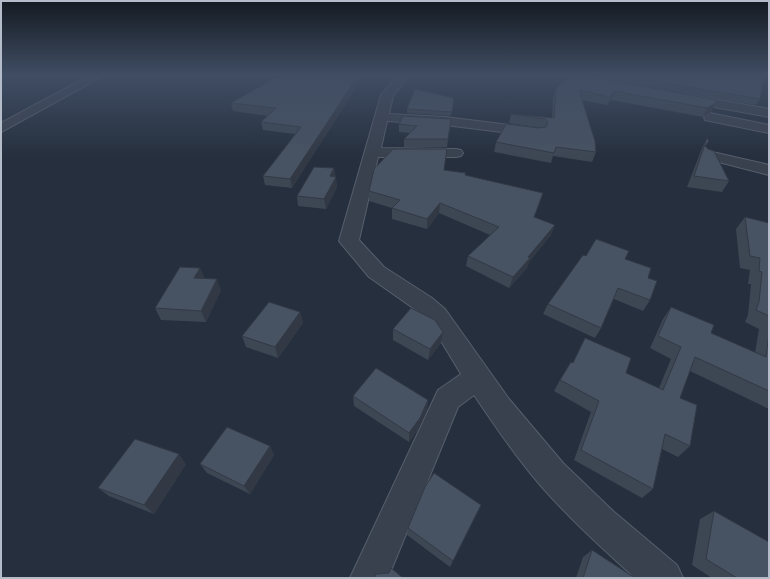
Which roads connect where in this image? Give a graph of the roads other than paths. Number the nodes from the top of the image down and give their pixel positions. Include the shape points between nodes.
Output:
1 (48, 103) edge
2 (385, 103) edge
3 (711, 103) edge
4 (769, 113) edge
5 (699, 115) edge
6 (381, 117) junction
7 (1, 128) edge
8 (769, 129) edge
9 (537, 132) edge
10 (372, 152) junction
11 (456, 153) dead end
12 (708, 155) edge
13 (769, 170) edge
14 (477, 377) junction
15 (369, 578) edge
16 (664, 578) edge

1 - 7 street
2 - 6 street
3 - 4 street
5 - 8 street
6 - 9 street
6 - 10 street
10 - 11 street
10 - 14 street via 349,241 381,276 430,306
12 - 13 street
14 - 15 street via 448,399
14 - 16 street via 515,430 571,495

